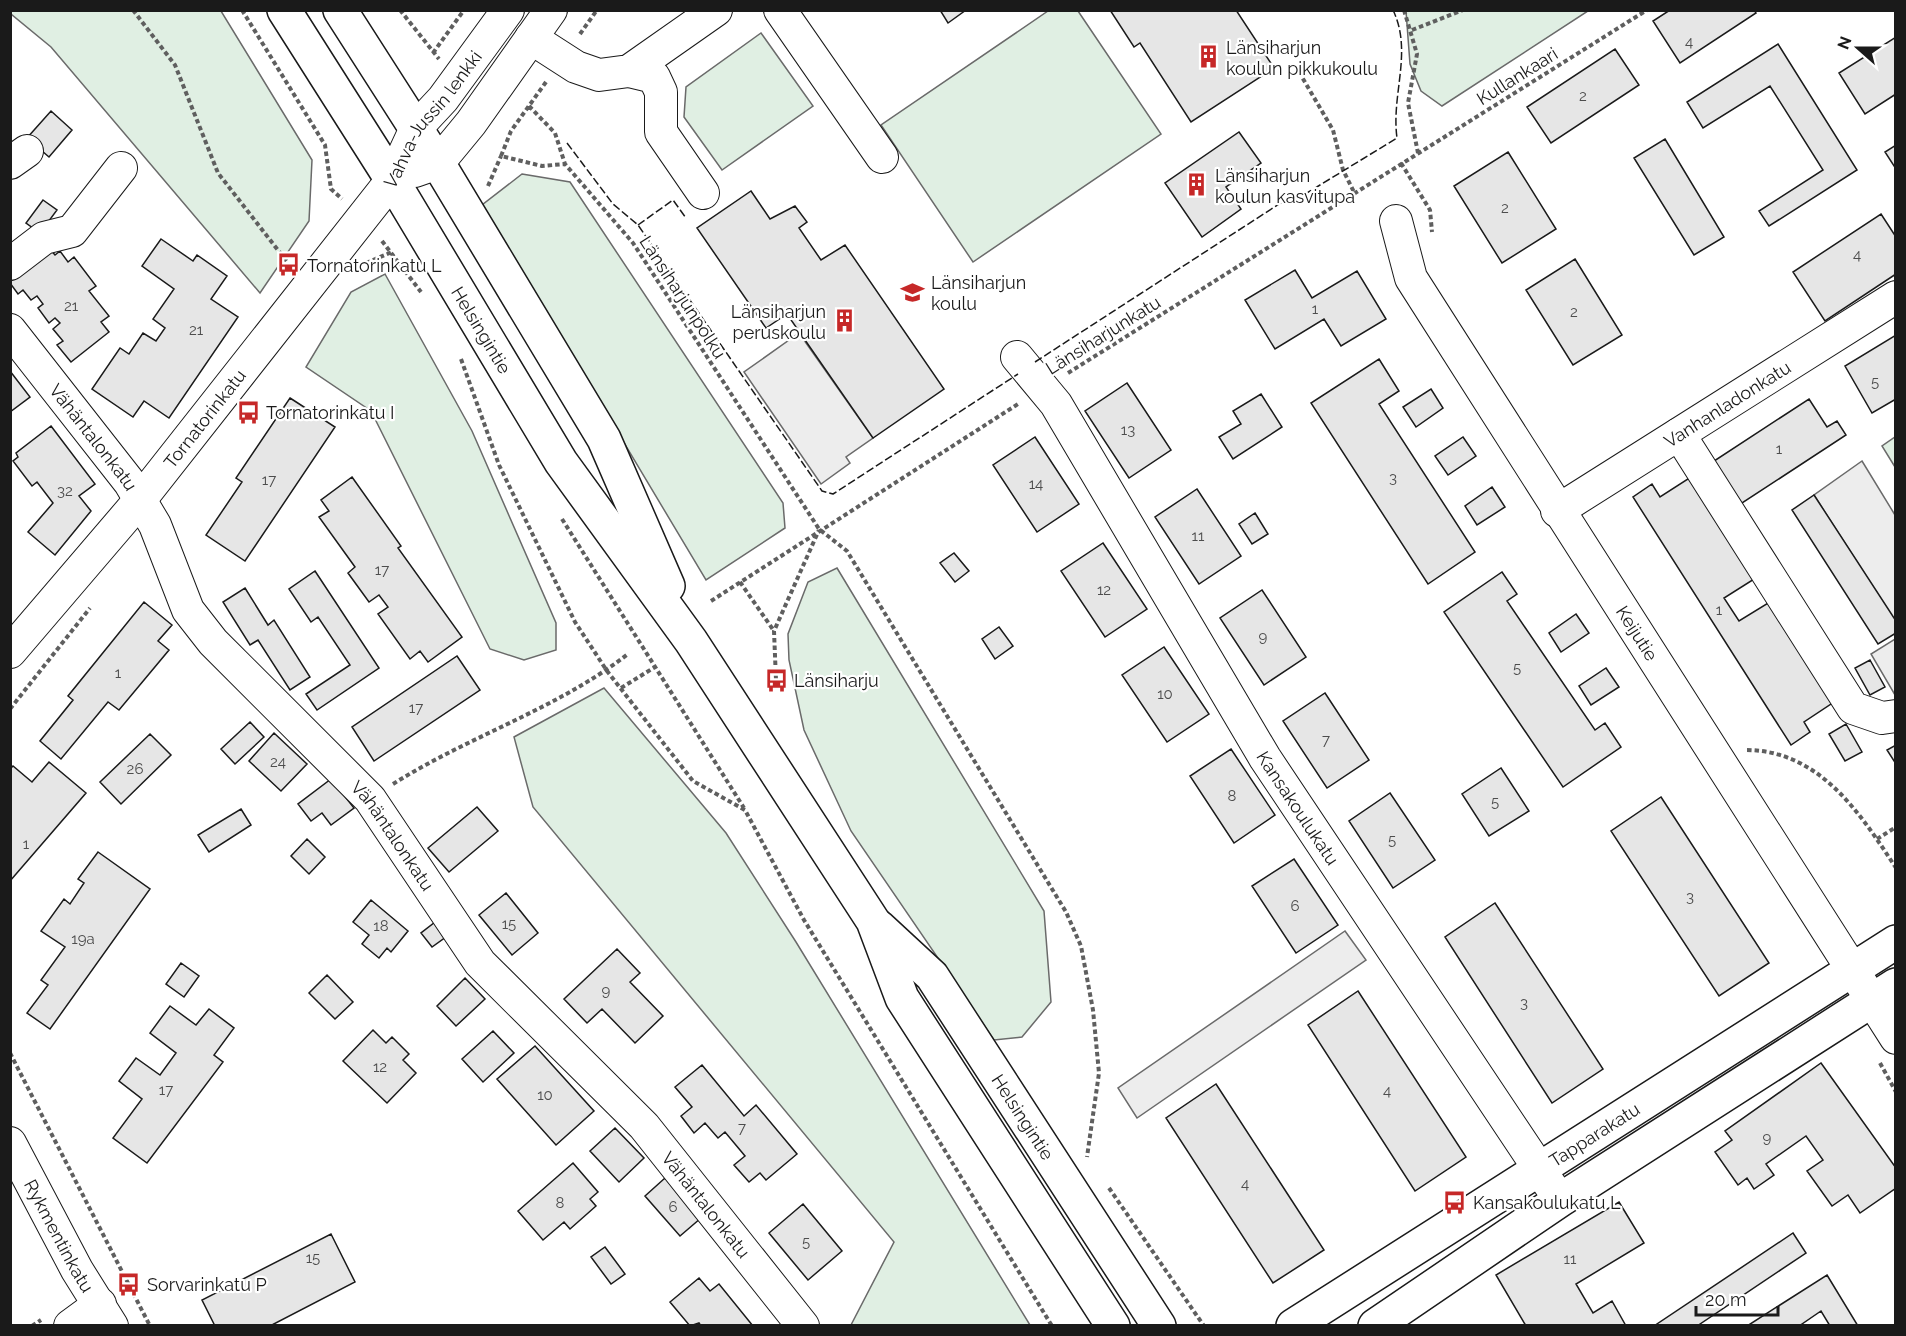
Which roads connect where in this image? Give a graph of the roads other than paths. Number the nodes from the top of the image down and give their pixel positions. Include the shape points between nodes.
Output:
1 (284, 10) edge
2 (340, 10) edge
3 (508, 10) edge
4 (551, 10) edge
5 (716, 10) edge
6 (780, 10) edge
7 (531, 38) junction
8 (629, 71) junction
9 (416, 128) junction
10 (882, 157) dead end
11 (438, 163) junction
12 (121, 168) dead end
13 (392, 180) junction
14 (703, 193) dead end
15 (1396, 221) dead end
16 (10, 264) edge
17 (1896, 297) edge
18 (10, 330) edge
19 (1017, 357) dead end
20 (1679, 434) junction
21 (140, 500) junction
22 (1557, 511) junction
23 (691, 641) junction
24 (10, 652) edge
25 (1896, 716) edge
26 (873, 921) junction
27 (1896, 942) edge
28 (1852, 970) junction
29 (1884, 993) edge
30 (1885, 1046) edge
31 (10, 1143) edge
32 (1539, 1171) junction
33 (1560, 1200) junction
34 (106, 1315) edge
35 (70, 1326) edge
36 (803, 1326) edge
37 (1113, 1326) edge
38 (1159, 1326) edge
39 (1293, 1326) edge
40 (1375, 1326) edge

1 - 13 main road, Helsingintie
2 - 9 main road, Helsingintie
3 - 9 street, Vahva-Jussin lenkki
4 - 7 street, Vahva-Jussin lenkki
5 - 8 street
6 - 10 street
7 - 8 street via 576,67 600,75
7 - 11 street, Vahva-Jussin lenkki
8 - 14 street via 654,77 662,92 662,132
9 - 11 main road, Helsingintie
9 - 13 street, Vahva-Jussin lenkki
11 - 13 street, Vahva-Jussin lenkki
11 - 23 main road, Helsingintie via 604,439
12 - 16 street via 72,231 44,238
13 - 21 street, Tornatorinkatu
13 - 23 main road, Helsingintie via 561,462
15 - 22 street, Keijutie via 1411,278
17 - 20 street, Vanhanladonkatu
18 - 21 street, Vähäntalonkatu
19 - 32 street, Kansakoulukatu via 1050,396 1265,758
20 - 22 street, Vanhanladonkatu
20 - 25 street via 1853,708 1882,718
21 - 24 street, Tornatorinkatu
21 - 36 street, Vähäntalonkatu via 156,525 188,610 221,650 370,798 480,963 645,1126
22 - 28 street, Keijutie
23 - 26 main road, Helsingintie
26 - 37 main road, Helsingintie via 902,998
26 - 38 main road, Helsingintie via 932,976
27 - 28 main road, Tapparakatu
28 - 29 street, Keijutie
28 - 32 main road, Tapparakatu
29 - 30 street, Keijutie
29 - 33 main road, Tapparakatu
31 - 34 street, Rykmentinkatu
32 - 33 street, Kansakoulukatu
32 - 39 main road, Tapparakatu
33 - 40 main road, Tapparakatu
34 - 35 street

